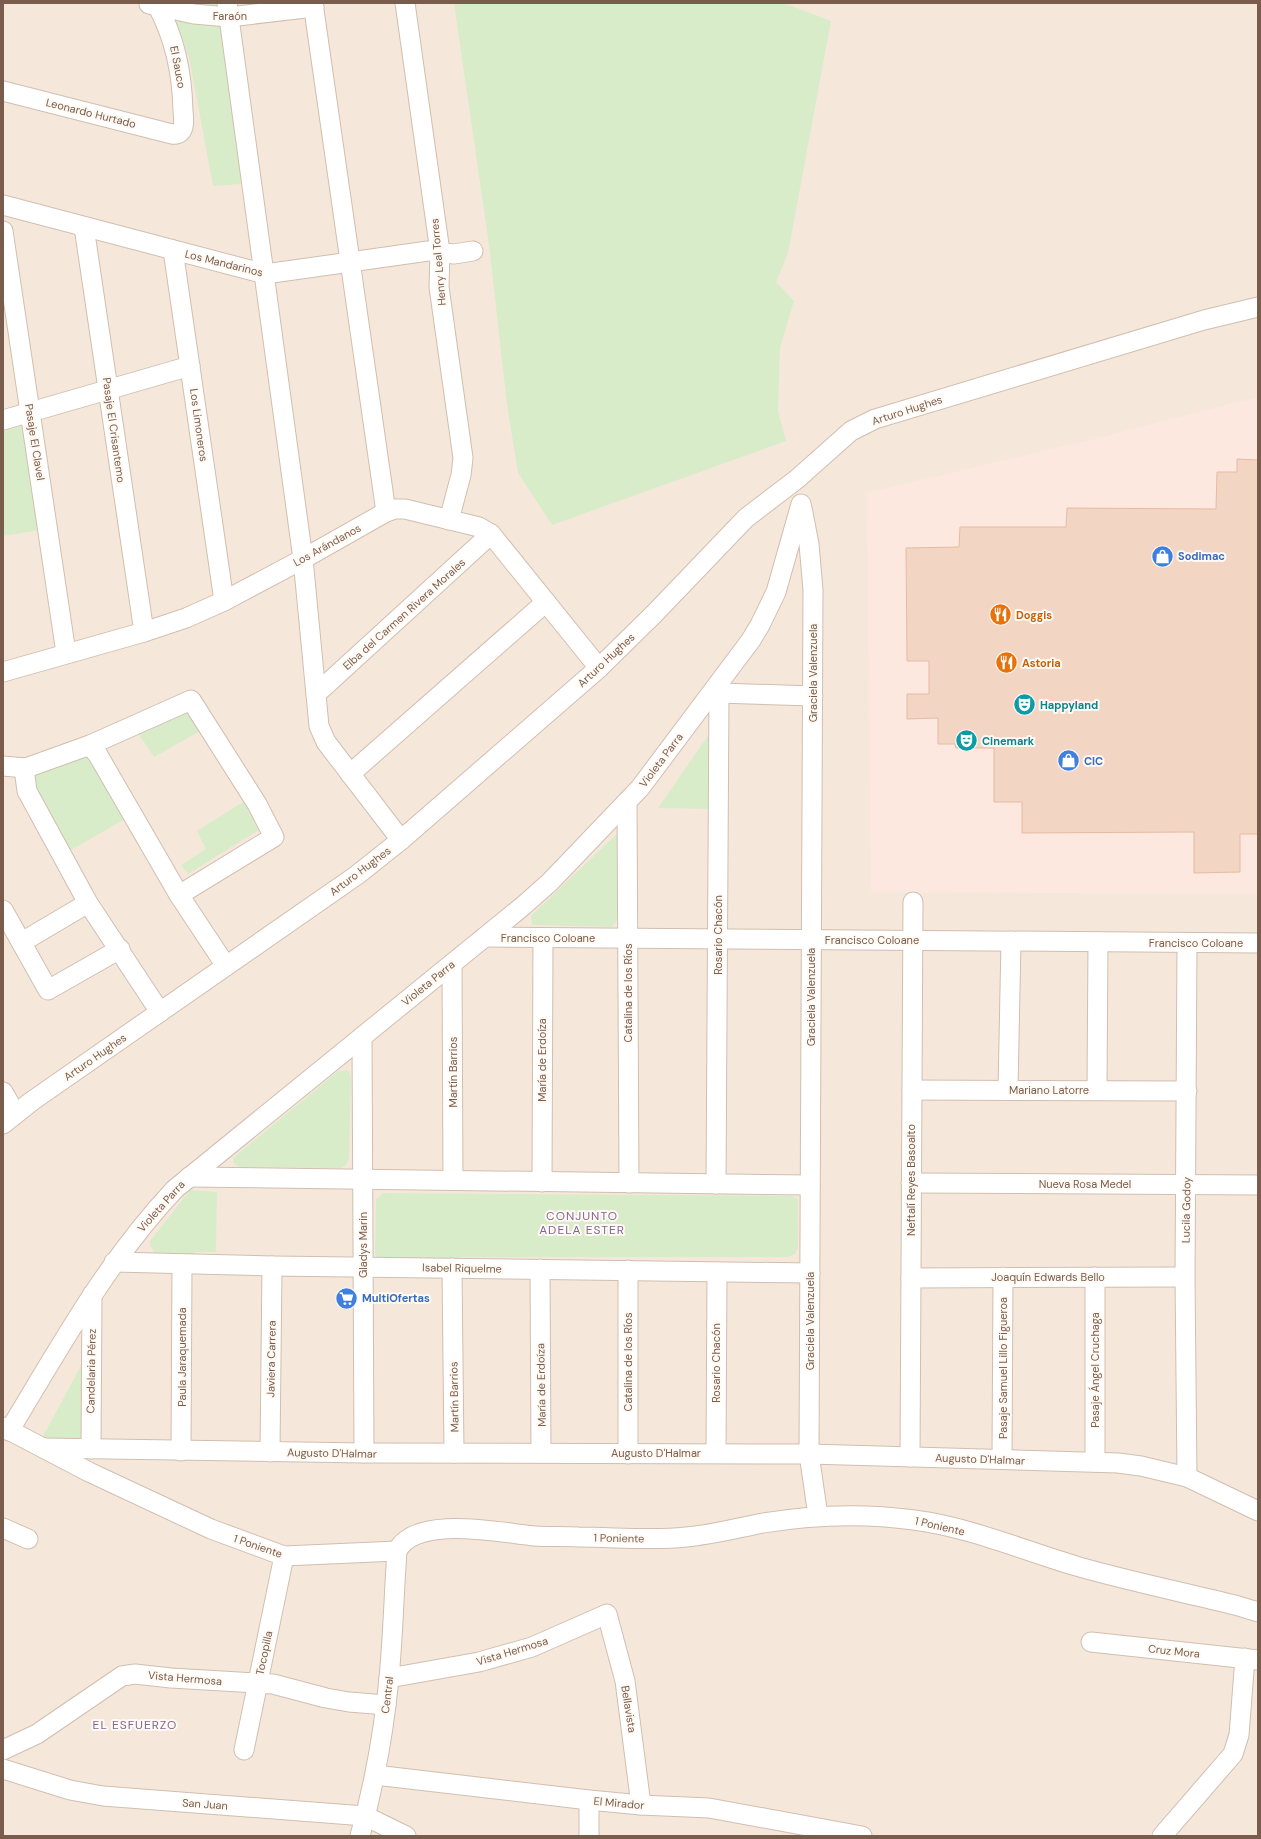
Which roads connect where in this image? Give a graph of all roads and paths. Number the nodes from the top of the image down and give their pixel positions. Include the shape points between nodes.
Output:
1 (405, 3) edge
2 (154, 4) edge
3 (314, 5) edge
4 (228, 10) edge
5 (3, 91) edge
6 (179, 134) joint
7 (3, 205) edge
8 (84, 227) junction
9 (3, 230) edge
10 (173, 250) junction
11 (473, 251) dead end
12 (440, 252) junction
13 (350, 262) junction
14 (265, 274) junction
15 (1258, 307) edge
16 (190, 366) junction
17 (108, 390) junction
18 (30, 412) junction
19 (3, 420) edge
20 (797, 479) junction
21 (801, 504) junction
22 (386, 512) junction
23 (450, 520) junction
24 (491, 534) junction
25 (303, 559) junction
26 (224, 601) junction
27 (546, 602) junction
28 (144, 632) junction
29 (66, 653) junction
30 (599, 668) junction
31 (3, 672) edge
32 (716, 692) junction
33 (316, 694) junction
34 (813, 696) junction
35 (90, 745) junction
36 (3, 766) edge
37 (26, 768) junction
38 (350, 774) junction
39 (627, 803) junction
40 (401, 840) junction
41 (179, 895) junction
42 (913, 902) dead end
43 (88, 903) junction
44 (3, 910) edge
45 (485, 937) junction
46 (542, 938) junction
47 (628, 938) junction
48 (718, 939) junction
49 (812, 940) junction
50 (912, 941) junction
51 (1010, 941) junction
52 (22, 942) junction
53 (1098, 942) junction
54 (1188, 942) junction
55 (1258, 943) edge
56 (120, 949) junction
57 (452, 964) junction
58 (226, 966) junction
59 (160, 1012) junction
60 (362, 1037) junction
61 (912, 1090) junction
62 (1008, 1090) junction
63 (1097, 1090) junction
64 (1187, 1091) junction
65 (3, 1092) edge
66 (9, 1119) edge
67 (188, 1177) junction
68 (362, 1179) junction
69 (454, 1180) junction
70 (542, 1182) junction
71 (630, 1183) junction
72 (911, 1183) junction
73 (716, 1184) junction
74 (810, 1185) junction
75 (1186, 1185) junction
76 (1258, 1185) edge
77 (114, 1262) junction
78 (182, 1264) junction
79 (272, 1266) junction
80 (363, 1267) junction
81 (452, 1268) junction
82 (540, 1269) junction
83 (628, 1270) junction
84 (716, 1272) junction
85 (810, 1273) junction
86 (1004, 1277) junction
87 (1095, 1277) junction
88 (1185, 1277) junction
89 (911, 1278) junction
90 (92, 1293) junction
91 (6, 1429) edge
92 (44, 1448) junction
93 (91, 1449) junction
94 (181, 1451) junction
95 (270, 1452) junction
96 (364, 1453) junction
97 (454, 1453) junction
98 (541, 1453) junction
99 (716, 1453) junction
100 (628, 1454) junction
101 (809, 1454) junction
102 (910, 1457) junction
103 (1002, 1459) junction
104 (1095, 1462) junction
105 (1187, 1477) junction
106 (1258, 1511) edge
107 (818, 1516) junction
108 (3, 1528) edge
109 (28, 1539) dead end
110 (397, 1551) junction
111 (284, 1556) junction
112 (1258, 1612) edge
113 (607, 1614) joint
114 (1091, 1642) dead end
115 (1252, 1659) edge
116 (390, 1678) junction
117 (258, 1684) junction
118 (386, 1705) junction
119 (3, 1750) edge
120 (244, 1750) dead end
121 (3, 1769) edge
122 (375, 1775) junction
123 (589, 1800) junction
124 (641, 1805) junction
125 (365, 1816) junction
126 (850, 1835) edge
127 (360, 1836) edge
128 (406, 1836) edge
129 (589, 1836) edge
130 (1162, 1836) edge

1 - 12 street, Henry Leal Torres
2 - 4 street, Faraón via 194,14
2 - 6 street, El Sauco via 173,41 182,79 184,123
3 - 4 street, Faraón
3 - 13 street
4 - 14 street
5 - 6 street, Leonardo Hurtado
7 - 8 street, Los Mandarinos
8 - 10 street, Los Mandarinos
8 - 17 street, Pasaje El Crisantemo
9 - 18 street, Pasaje El Clavel
10 - 14 street, Los Mandarinos
10 - 16 street, Los Limoneros
11 - 12 street, Los Mandarinos via 454,254
12 - 13 street, Los Mandarinos via 428,251
12 - 23 street, Henry Leal Torres via 439,287 463,458
13 - 14 street, Los Mandarinos
13 - 22 street
14 - 25 street
15 - 20 street, Arturo Hughes via 1204,320 875,419 842,438
16 - 17 street
16 - 26 street, Los Limoneros
17 - 18 street
17 - 28 street, Pasaje El Crisantemo
18 - 19 street
18 - 29 street, Pasaje El Clavel
20 - 21 street, Graciela Valenzuela
20 - 30 street, Arturo Hughes via 746,518
21 - 32 street, Violeta Parra via 782,576 769,607 751,640
21 - 34 street, Graciela Valenzuela via 812,567
22 - 23 street, Los Arándanos via 395,509 405,510
22 - 25 street, Los Arándanos
23 - 24 street, Los Arándanos via 479,527
24 - 27 street, Los Arándanos
24 - 33 street, Elba del Carmen Rivera Morales
25 - 26 street, Los Arándanos
25 - 33 street
26 - 28 street, Los Arándanos via 186,618
27 - 30 street, Los Arándanos
27 - 38 street
28 - 29 street, Los Arándanos
29 - 31 street, Los Arándanos
30 - 40 street, Arturo Hughes
32 - 34 street
32 - 39 street, Violeta Parra
32 - 48 street, Rosario Chacón
33 - 38 street via 320,731
34 - 49 street, Graciela Valenzuela
35 - 37 street
35 - 41 street
35 - 41 street via 191,700 257,804 274,837
36 - 37 street
37 - 43 street via 27,791
38 - 40 street
39 - 45 street, Violeta Parra via 550,882
39 - 47 street, Catalina de los Ríos
40 - 58 street, Arturo Hughes via 357,875
41 - 58 street
42 - 50 street, Neftalí Reyes Basoalto
43 - 52 street
43 - 56 street
44 - 52 street
45 - 46 street, Francisco Coloane
45 - 57 street, Violeta Parra
46 - 47 street, Francisco Coloane
46 - 70 street, María de Erdoíza
47 - 48 street, Francisco Coloane
47 - 71 street, Catalina de los Ríos
48 - 49 street, Francisco Coloane
48 - 73 street, Rosario Chacón
49 - 50 street, Francisco Coloane
49 - 74 street, Graciela Valenzuela
50 - 51 street, Francisco Coloane
50 - 61 street, Neftalí Reyes Basoalto
51 - 53 street, Francisco Coloane
51 - 62 street
52 - 56 street via 48,990
53 - 54 street, Francisco Coloane
53 - 63 street
54 - 55 street, Francisco Coloane
54 - 64 street, Lucila Godoy
56 - 59 street
57 - 60 street, Violeta Parra
57 - 69 street, Martín Barrios
58 - 59 street, Arturo Hughes
59 - 66 street, Arturo Hughes
60 - 67 street, Violeta Parra
60 - 68 street, Gladys Marin
61 - 62 street, Mariano Latorre
61 - 72 street, Neftalí Reyes Basoalto
62 - 63 street, Mariano Latorre
63 - 64 street, Mariano Latorre
64 - 75 street, Lucila Godoy
65 - 66 street
67 - 68 street
67 - 77 street, Violeta Parra via 162,1203
68 - 69 street
68 - 80 street, Gladys Marin
69 - 70 street
70 - 71 street
71 - 73 street
72 - 75 street, Nueva Rosa Medel
72 - 89 street, Neftalí Reyes Basoalto
73 - 74 street
74 - 85 street, Graciela Valenzuela
75 - 76 street, Nueva Rosa Medel
75 - 88 street, Lucila Godoy
77 - 78 street, Isabel Riquelme
77 - 90 street, Violeta Parra
78 - 79 street, Isabel Riquelme
78 - 94 street, Paula Jaraquemada
79 - 80 street, Isabel Riquelme
79 - 95 street, Javiera Carrera
80 - 81 street, Isabel Riquelme
80 - 96 street, Gladys Marin
81 - 82 street, Isabel Riquelme
81 - 97 street, Martín Barrios
82 - 83 street, Isabel Riquelme
82 - 98 street, María de Erdoíza
83 - 84 street, Isabel Riquelme
83 - 100 street, Catalina de los Ríos
84 - 85 street, Isabel Riquelme
84 - 99 street, Rosario Chacón
85 - 101 street, Graciela Valenzuela
86 - 87 street, Joaquín Edwards Bello
86 - 89 street, Joaquín Edwards Bello
86 - 103 street, Pasaje Samuel Lillo Figueroa
87 - 88 street, Joaquín Edwards Bello
87 - 104 street, Pasaje Ángel Cruchaga
88 - 105 street, Lucila Godoy
89 - 102 street, Neftalí Reyes Basoalto
90 - 91 street, Violeta Parra
90 - 93 street, Candelaria Pérez
91 - 92 street, 1 Poniente
92 - 93 street, Augusto D'Halmar
92 - 111 street, 1 Poniente via 211,1529
93 - 94 street, Augusto D'Halmar
94 - 95 street, Augusto D'Halmar
95 - 96 street, Augusto D'Halmar
96 - 97 street, Augusto D'Halmar
97 - 98 street, Augusto D'Halmar
98 - 100 street, Augusto D'Halmar
99 - 100 street, Augusto D'Halmar
99 - 101 street, Augusto D'Halmar
101 - 102 street, Augusto D'Halmar
101 - 107 street, Graciela Valenzuela
102 - 103 street, Augusto D'Halmar
103 - 104 street, Augusto D'Halmar
104 - 105 street, Augusto D'Halmar via 1141,1466
105 - 106 street, Augusto D'Halmar
107 - 110 street, 1 Poniente via 764,1523 709,1535 661,1538 538,1536 477,1529 434,1530 409,1537
107 - 112 street, 1 Poniente via 868,1516 932,1523 1077,1566
108 - 109 street
110 - 111 street, 1 Poniente
110 - 116 street, Central
111 - 117 street, Tocopilla
113 - 116 street, Vista Hermosa via 532,1647 478,1662
113 - 124 street, Bellavista via 625,1681
114 - 115 street, Cruz Mora
115 - 130 street via 1234,1750 1228,1761
116 - 118 street, Central
117 - 118 street, Vista Hermosa via 273,1684 349,1702
117 - 119 street, Vista Hermosa via 135,1674 122,1676 37,1734
117 - 120 street, Tocopilla
118 - 122 street, Central
121 - 125 street, San Juan via 70,1790 103,1796
122 - 123 street, El Mirador
122 - 125 street, Central
123 - 124 street, El Mirador
123 - 129 street
124 - 126 street, El Mirador via 708,1808
125 - 127 street, Central
125 - 128 street, San Juan

